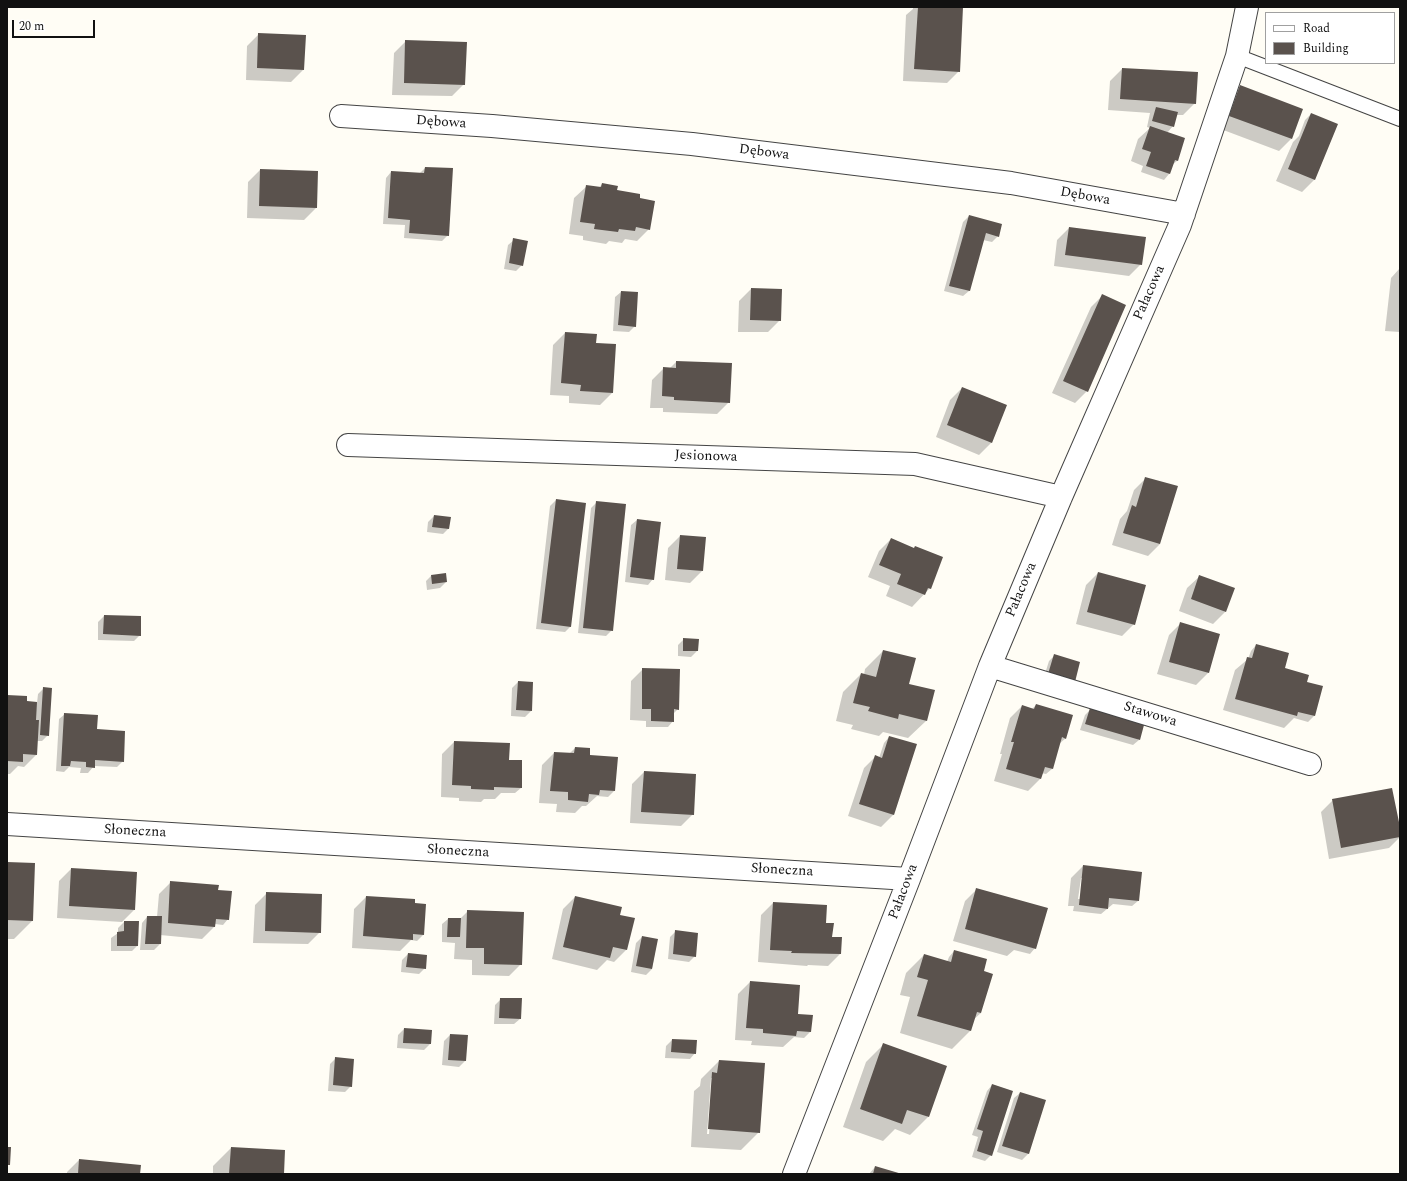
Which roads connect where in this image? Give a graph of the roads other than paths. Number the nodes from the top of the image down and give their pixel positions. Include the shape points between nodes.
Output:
1 (1247, 7) edge
2 (1237, 56) junction
3 (341, 116) dead end
4 (1400, 119) edge
5 (1184, 214) junction
6 (348, 445) dead end
7 (1061, 497) junction
8 (990, 666) junction
9 (1310, 764) dead end
10 (7, 824) edge
11 (910, 879) junction
12 (794, 1174) edge

1 - 2 street, Pałacowa
2 - 4 lane
2 - 5 street, Pałacowa
3 - 5 street, Dębowa via 700,145 1011,183
5 - 7 street, Pałacowa
6 - 7 street, Jesionowa via 915,464
7 - 8 street, Pałacowa
8 - 9 street, Stawowa
8 - 11 street, Pałacowa
10 - 11 street, Słoneczna
11 - 12 street, Pałacowa

